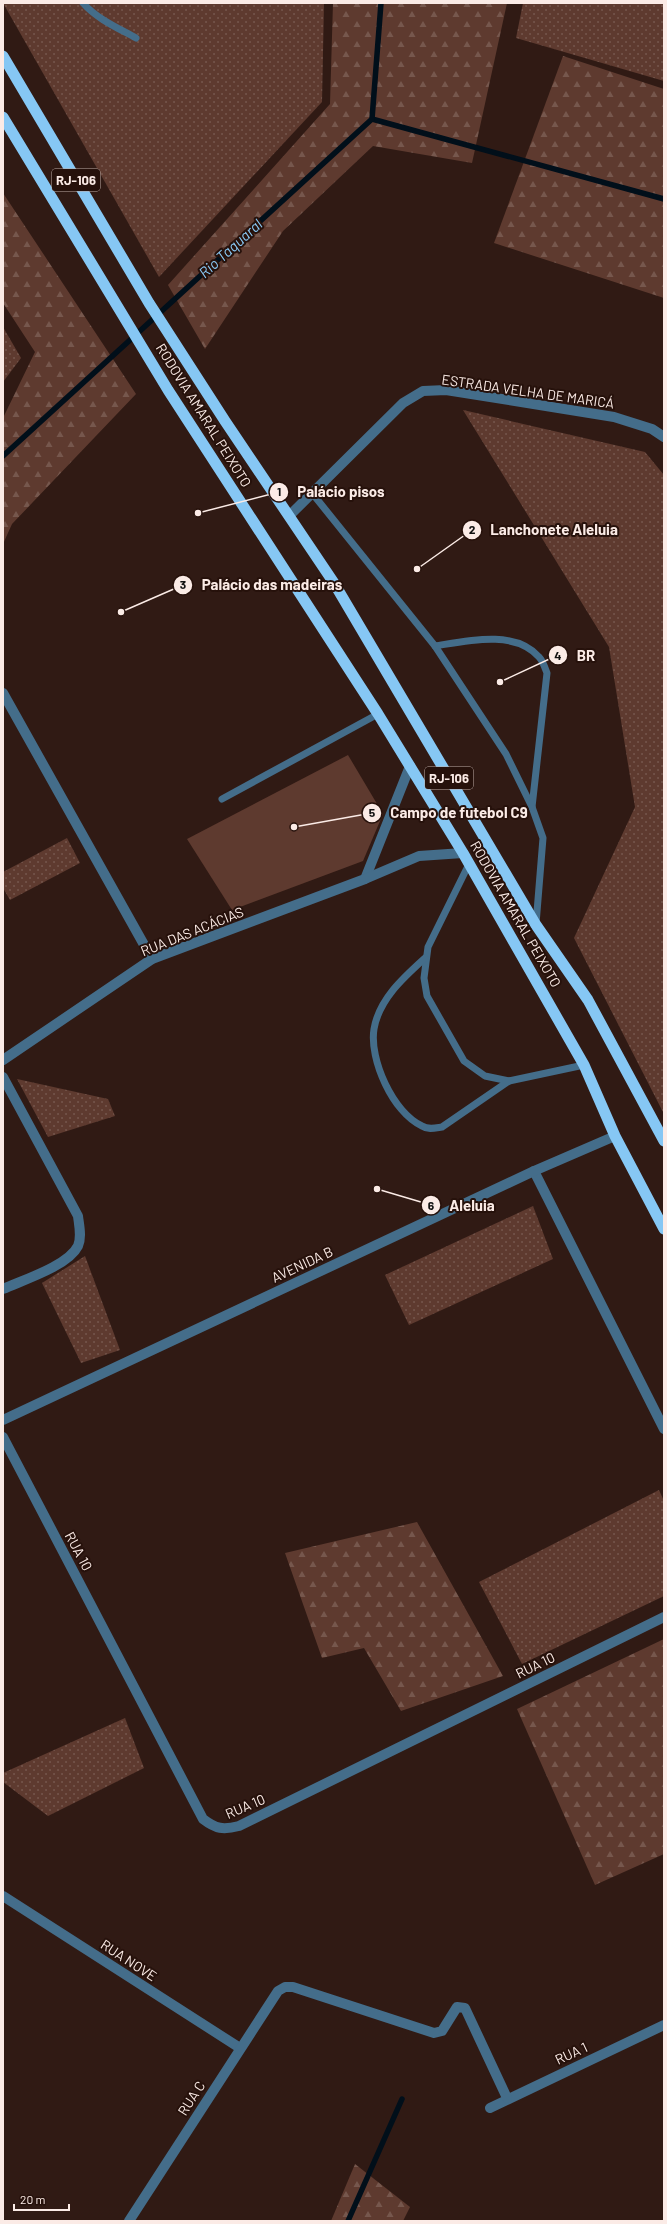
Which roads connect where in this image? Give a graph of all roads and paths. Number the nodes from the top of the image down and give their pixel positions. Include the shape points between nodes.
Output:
1 (83, 3) edge
2 (136, 38) dead end
3 (3, 56) edge
4 (3, 117) edge
5 (664, 437) edge
6 (312, 493) junction
7 (289, 516) junction
8 (435, 646) junction
9 (3, 693) edge
10 (378, 714) junction
11 (410, 766) junction
12 (222, 799) dead end
13 (532, 807) junction
14 (463, 853) junction
15 (469, 864) junction
16 (365, 879) junction
17 (536, 924) junction
18 (425, 958) junction
19 (152, 959) junction
20 (3, 1060) edge
21 (584, 1065) junction
22 (3, 1077) edge
23 (509, 1081) junction
24 (615, 1136) junction
25 (664, 1141) edge
26 (534, 1171) junction
27 (664, 1229) edge
28 (3, 1289) edge
29 (659, 1407) edge
30 (3, 1420) edge
31 (664, 1429) edge
32 (3, 1437) edge
33 (664, 1617) edge
34 (3, 1896) edge
35 (664, 2025) edge
36 (240, 2048) junction
37 (507, 2098) junction
38 (490, 2108) dead end
39 (129, 2221) edge

1 - 2 lane via 105,21
3 - 7 highway, RODOVIA AMARAL PEIXOTO / RJ-106 via 149,303
4 - 10 highway, RODOVIA AMARAL PEIXOTO / RJ-106 via 168,390
5 - 6 street, ESTRADA VELHA DE MARICÁ via 652,429 614,417 446,390 423,391 403,403
6 - 7 street, ESTRADA VELHA DE MARICÁ
6 - 8 lane
7 - 17 highway, RODOVIA AMARAL PEIXOTO / RJ-106 via 334,583
8 - 13 lane via 506,754
8 - 13 lane via 484,638 520,643 539,657 547,673
9 - 19 street
10 - 11 highway, RODOVIA AMARAL PEIXOTO / RJ-106
10 - 12 lane
11 - 14 highway, RODOVIA AMARAL PEIXOTO / RJ-106
11 - 16 street
13 - 17 lane via 543,838
14 - 15 highway, RODOVIA AMARAL PEIXOTO / RJ-106
14 - 16 street, RUA DAS ACÁCIAS via 419,856
15 - 18 lane
15 - 21 highway, RODOVIA AMARAL PEIXOTO / RJ-106
16 - 19 street, RUA DAS ACÁCIAS
17 - 25 highway, RODOVIA AMARAL PEIXOTO / RJ-106 via 588,1000
18 - 23 lane via 424,978 427,996 464,1061 485,1076
18 - 23 lane via 396,986 380,1010 374,1028 373,1044 381,1076 402,1111 421,1126 432,1129 442,1127
19 - 20 street, RUA DAS ACÁCIAS
21 - 23 lane
21 - 24 highway, RODOVIA AMARAL PEIXOTO / RJ-106
22 - 28 street via 78,1216 80,1231 79,1245 62,1263
24 - 26 street, AVENIDA B
24 - 27 highway, RODOVIA AMARAL PEIXOTO / RJ-106
26 - 29 street
26 - 30 street, AVENIDA B
29 - 31 street
32 - 33 street, RUA 10 via 203,1819 224,1830 239,1826
34 - 36 street, RUA NOVE
35 - 37 street, RUA 1
36 - 37 street, RUA C via 284,1987 293,1987 434,2033 442,2031 455,2009 462,2007 467,2010
36 - 39 street, RUA C
37 - 38 street, RUA 1

